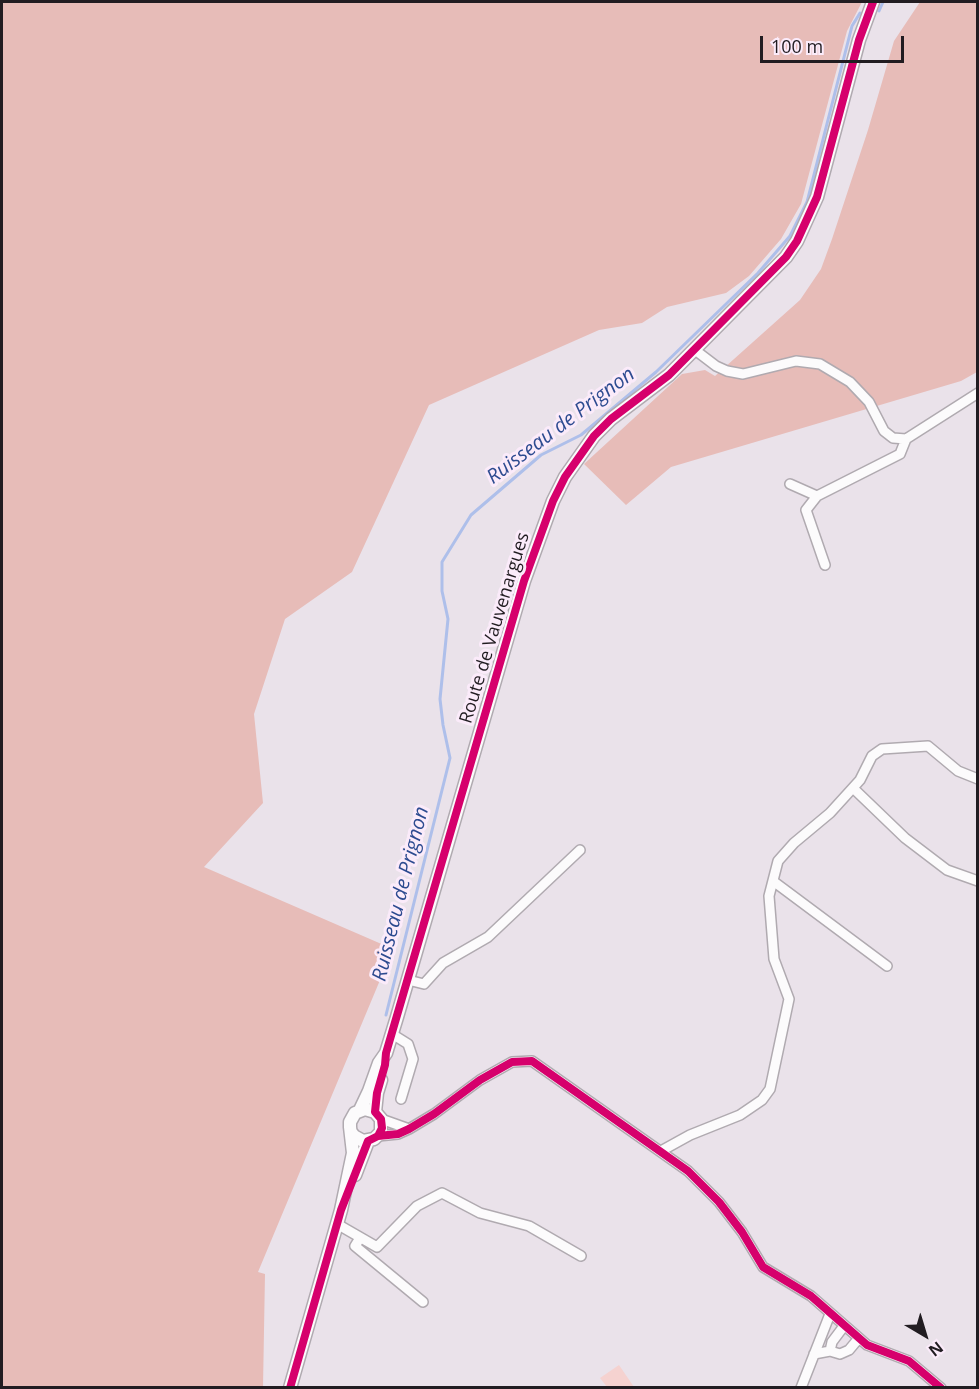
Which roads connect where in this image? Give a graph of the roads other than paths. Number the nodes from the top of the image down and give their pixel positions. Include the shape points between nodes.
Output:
1 (873, 2) edge
2 (695, 350) junction
3 (976, 398) edge
4 (906, 439) junction
5 (790, 484) dead end
6 (817, 496) junction
7 (825, 565) dead end
8 (978, 779) edge
9 (853, 788) junction
10 (580, 850) dead end
11 (773, 881) junction
12 (978, 881) edge
13 (888, 966) dead end
14 (408, 980) junction
15 (392, 1034) junction
16 (386, 1053) junction
17 (401, 1099) dead end
18 (360, 1110) junction
19 (378, 1115) junction
20 (409, 1129) junction
21 (351, 1132) junction
22 (373, 1139) junction
23 (661, 1151) junction
24 (341, 1210) junction
25 (337, 1224) junction
26 (360, 1238) junction
27 (581, 1256) dead end
28 (423, 1302) dead end
29 (830, 1314) junction
30 (844, 1326) junction
31 (859, 1338) junction
32 (830, 1352) junction
33 (814, 1354) junction
34 (290, 1388) edge
35 (801, 1388) edge
36 (941, 1388) edge

1 - 2 main road, Route de Vauvenargues via 806,227 786,257
2 - 4 street via 716,366 743,374 796,361 820,364 850,382 869,402 884,431 893,438
2 - 14 main road, Route de Vauvenargues via 594,436 569,470 553,501 524,581
3 - 4 street
4 - 6 street via 900,454
5 - 6 street
6 - 7 street via 806,510
8 - 9 street via 958,771 928,746 904,747 882,749 872,756
9 - 11 street via 778,861
9 - 12 street via 947,870
10 - 14 street via 488,937 443,963 424,984
11 - 13 street
11 - 23 street via 769,896 774,959 789,999 770,1089 741,1115
14 - 15 main road, Route de Vauvenargues
15 - 16 main road, Route de Vauvenargues
15 - 17 street via 408,1044 413,1059
16 - 18 main road, Route de Vauvenargues
16 - 19 main road, Route de Vauvenargues via 377,1093
18 - 19 main road
18 - 21 main road via 352,1117
19 - 20 street
19 - 22 main road via 382,1128
20 - 22 street
20 - 23 street via 512,1062 532,1061
21 - 22 main road via 358,1139
21 - 24 main road via 353,1153
22 - 24 main road
23 - 29 street via 719,1202 763,1267 811,1296
24 - 25 main road
25 - 26 street
25 - 34 main road
26 - 27 street via 377,1247 417,1206 442,1193 480,1213 529,1226
26 - 28 street via 355,1246
29 - 30 street
29 - 33 street
30 - 31 street
30 - 32 street
31 - 32 street via 849,1350 840,1354
31 - 36 street via 867,1345 909,1361
32 - 33 street
33 - 35 street

